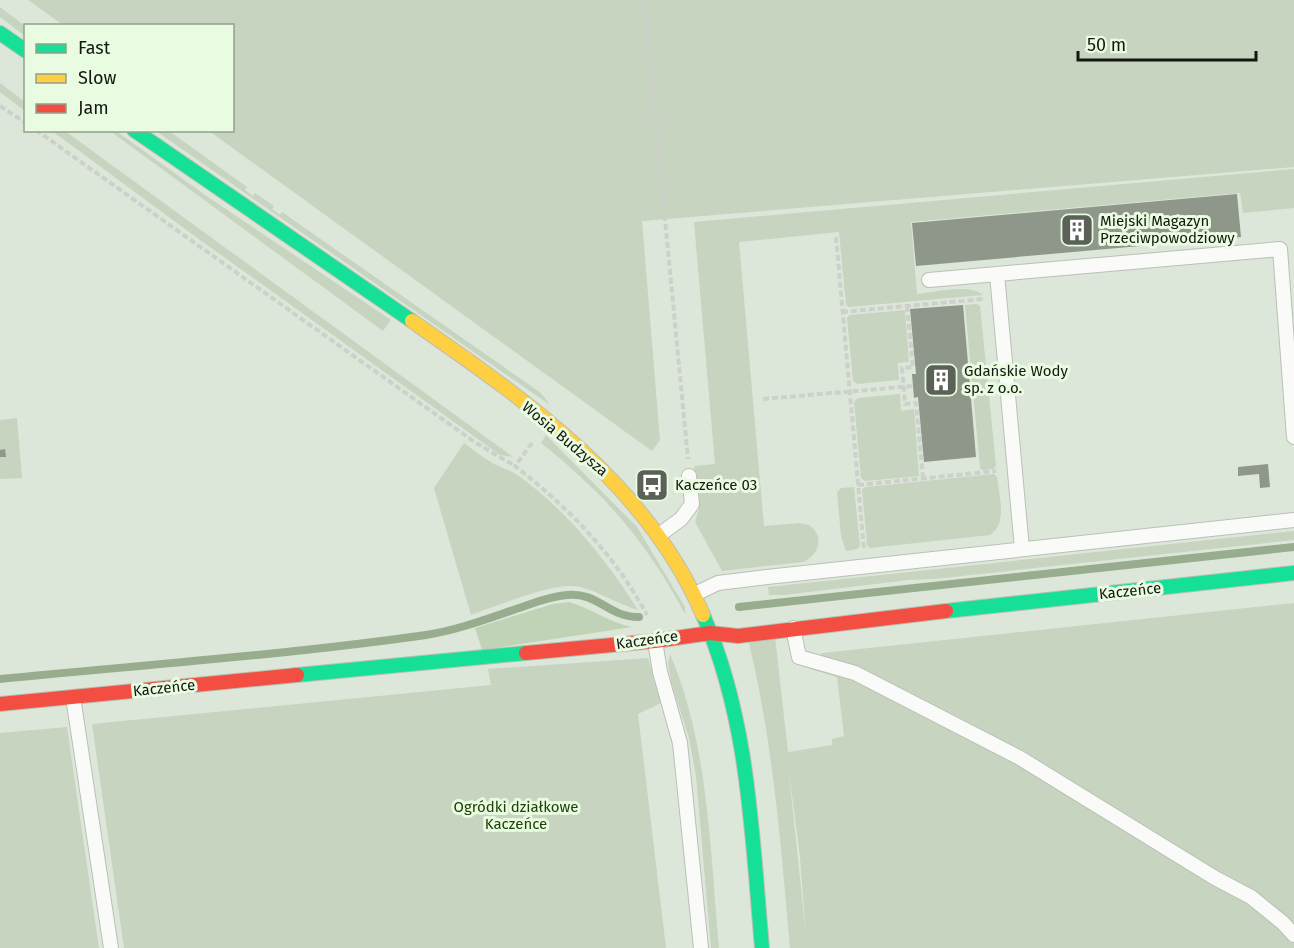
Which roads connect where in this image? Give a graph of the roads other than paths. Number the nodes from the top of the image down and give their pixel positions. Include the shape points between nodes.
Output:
1 (0, 33) edge
2 (24, 50) edge
3 (137, 132) edge
4 (997, 274) junction
5 (929, 280) dead end
6 (1294, 437) edge
7 (689, 476) road end
8 (1294, 520) edge
9 (659, 535) junction
10 (1022, 549) junction
11 (1294, 573) edge
12 (694, 594) junction
13 (793, 628) junction
14 (710, 633) junction
15 (655, 641) junction
16 (73, 697) junction
17 (0, 704) edge
18 (1294, 935) edge
19 (111, 948) edge
20 (701, 948) edge
21 (762, 948) edge

1 - 2 street
3 - 9 street, Wosia Budzysza via 381,299 548,421 602,468
4 - 5 lane
4 - 6 lane via 1280,249
4 - 10 lane
7 - 9 lane via 692,504 681,519
8 - 10 lane
9 - 12 street, Wosia Budzysza
10 - 12 lane via 738,580 718,583
11 - 13 street, Kaczeńce
12 - 14 street, Wosia Budzysza
13 - 14 street, Kaczeńce via 738,636
13 - 18 lane via 799,657 855,673 1020,758 1251,897
14 - 15 street, Kaczeńce
14 - 21 street, Wosia Budzysza via 725,673 737,727
15 - 16 street, Kaczeńce
15 - 20 lane via 680,743
16 - 17 street, Kaczeńce
16 - 19 lane

